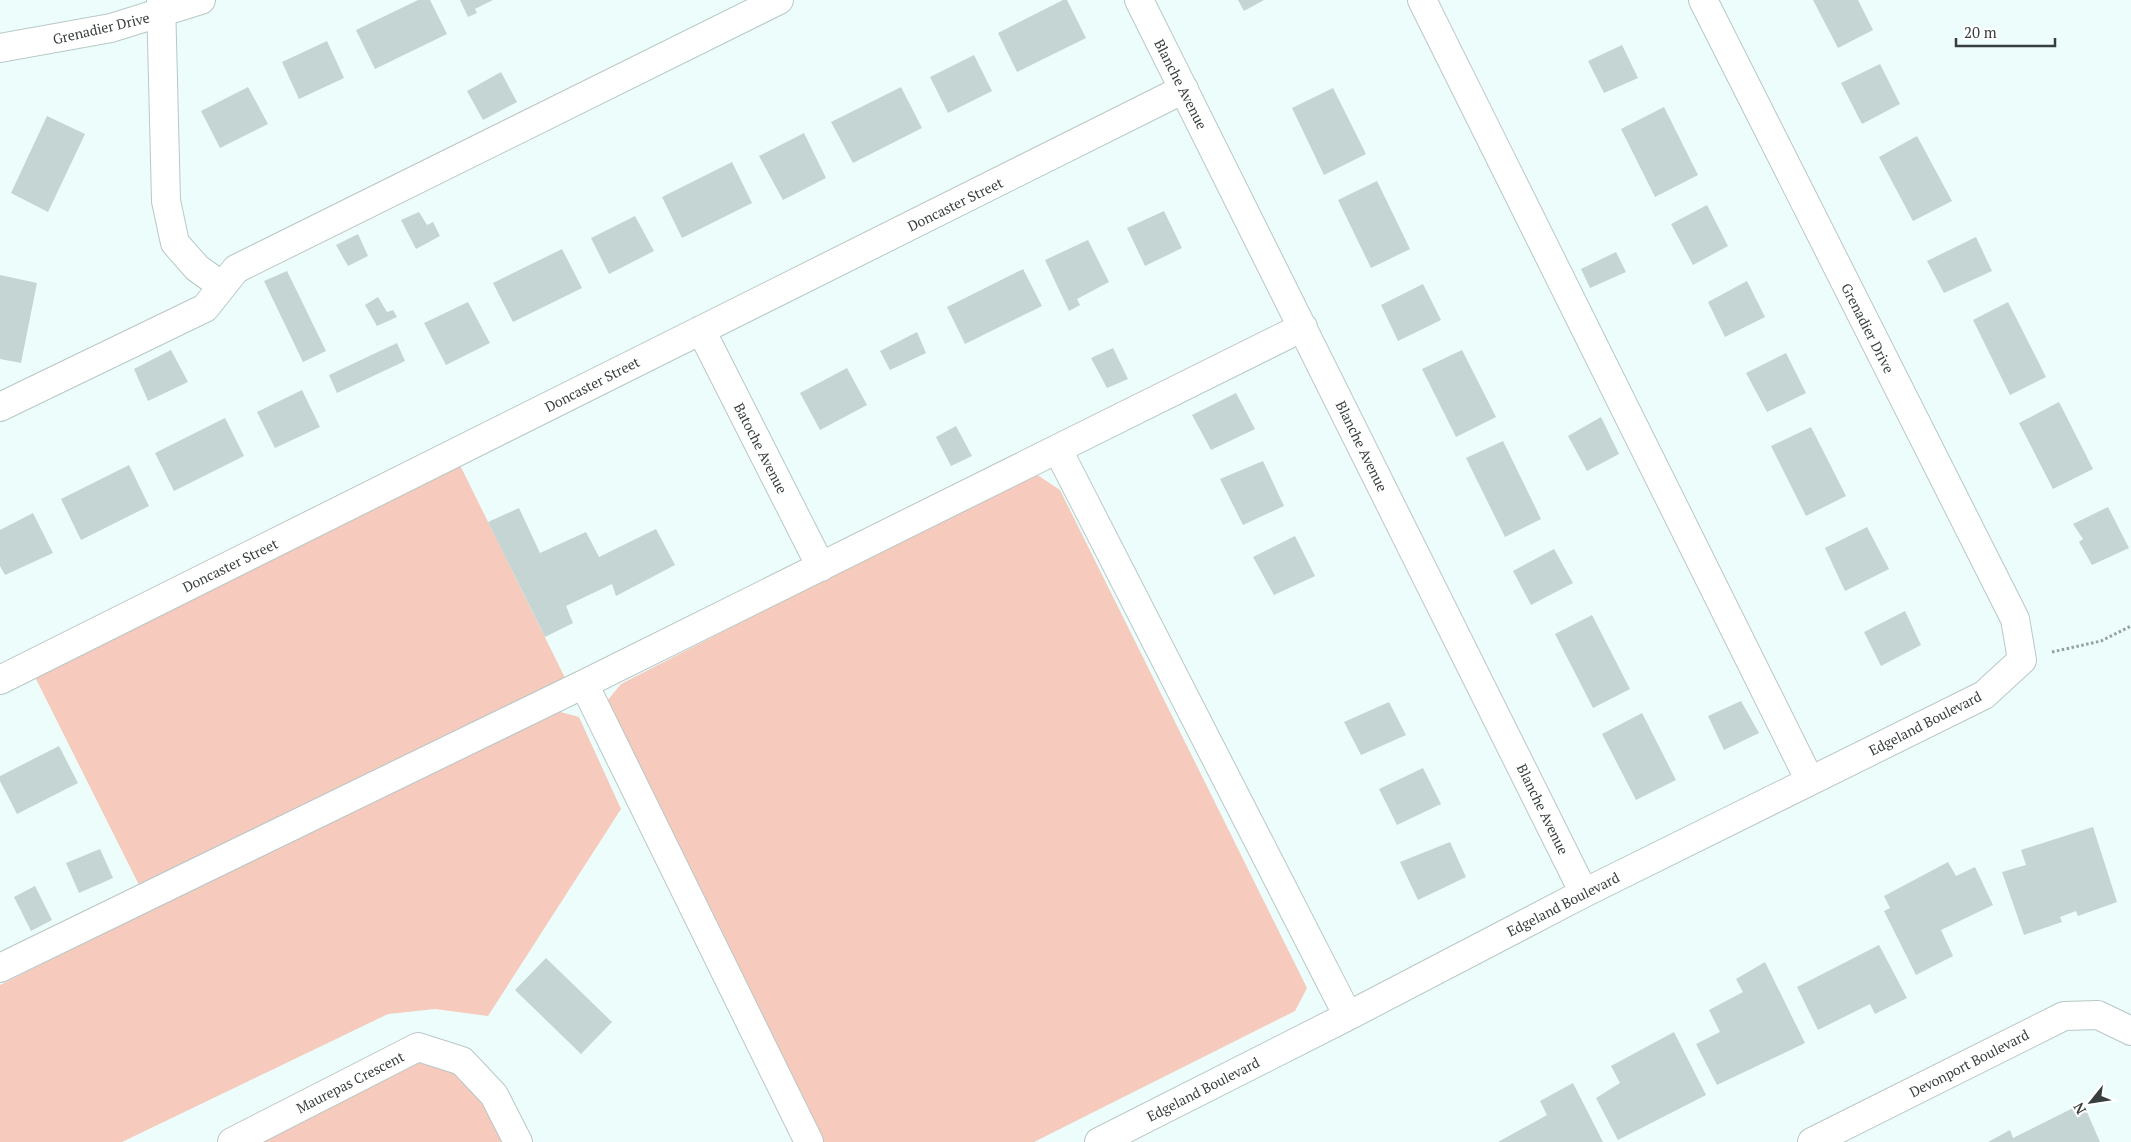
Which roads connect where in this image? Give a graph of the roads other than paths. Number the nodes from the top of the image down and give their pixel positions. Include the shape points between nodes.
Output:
1 (201, 0) edge
2 (779, 0) edge
3 (1139, 0) edge
4 (1422, 0) edge
5 (1703, 0) edge
6 (162, 7) edge
7 (0, 48) edge
8 (1184, 89) junction
9 (222, 286) junction
10 (1303, 327) junction
11 (701, 330) junction
12 (0, 407) edge
13 (1058, 450) junction
14 (821, 567) junction
15 (2022, 660) joint
16 (0, 680) edge
17 (584, 684) junction
18 (1810, 781) junction
19 (1584, 893) junction
20 (0, 968) edge
21 (1348, 1016) junction
22 (2131, 1030) edge
23 (274, 1132) edge
24 (232, 1142) edge
25 (518, 1142) edge
26 (809, 1142) edge
27 (1099, 1142) edge
28 (1812, 1142) edge

1 - 6 street, Grenadier Drive
2 - 9 street via 236,269
3 - 8 street, Blanche Avenue
4 - 18 street
5 - 15 street, Grenadier Drive via 2015,619
6 - 7 street, Grenadier Drive via 111,28
6 - 9 street via 166,201 175,243 197,268
8 - 10 street, Blanche Avenue
8 - 11 street, Doncaster Street
9 - 12 street via 205,308
10 - 13 street
10 - 19 street, Blanche Avenue
11 - 14 street, Batoche Avenue
11 - 16 street, Doncaster Street
13 - 14 street
13 - 21 street
14 - 17 street
15 - 18 street, Edgeland Boulevard via 1984,694
17 - 20 street
17 - 26 street
18 - 19 street, Edgeland Boulevard
19 - 21 street, Edgeland Boulevard
21 - 27 street, Edgeland Boulevard
22 - 28 street, Devonport Boulevard via 2098,1015 2064,1016
23 - 24 street, Maurepas Crescent
23 - 25 street, Maurepas Crescent via 418,1047 462,1061 494,1095

